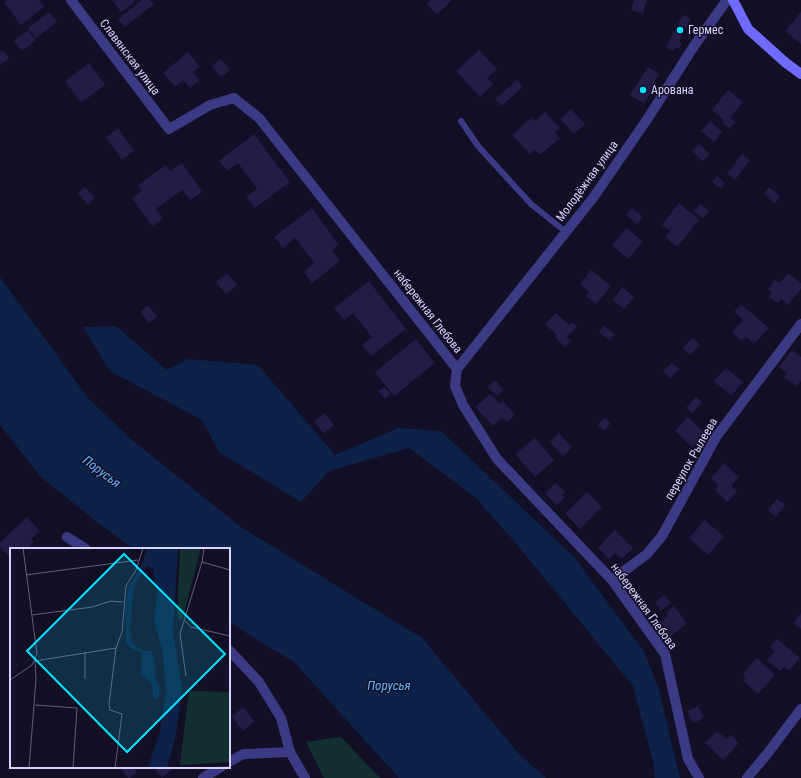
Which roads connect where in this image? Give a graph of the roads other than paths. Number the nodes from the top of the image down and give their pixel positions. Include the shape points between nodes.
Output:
1 (71, 0) edge
2 (727, 0) edge
3 (733, 0) edge
4 (801, 74) edge
5 (461, 121) dead end
6 (169, 129) joint
7 (566, 232) junction
8 (801, 324) edge
9 (457, 369) junction
10 (67, 536) dead end
11 (85, 548) edge
12 (612, 580) junction
13 (230, 651) edge
14 (801, 709) edge
15 (290, 752) junction
16 (230, 761) edge
17 (219, 768) edge
18 (203, 778) edge
19 (306, 778) edge
20 (699, 778) edge
21 (747, 778) edge

1 - 6 street, Славянская улица
2 - 7 street, Молодёжная улица via 597,192
3 - 4 street via 748,29
5 - 7 lane via 478,146 531,204
6 - 9 street, набережная Глебова via 210,105 234,98 259,118
7 - 9 street, Молодёжная улица
8 - 12 street, переулок Рылеева via 716,437 662,536 647,554
9 - 12 street, набережная Глебова via 455,386 463,405 497,459
10 - 11 street
12 - 20 street, набережная Глебова via 665,654 688,759
13 - 15 street via 259,682 281,718
14 - 21 street
15 - 16 street via 242,754
15 - 19 street
17 - 18 street

